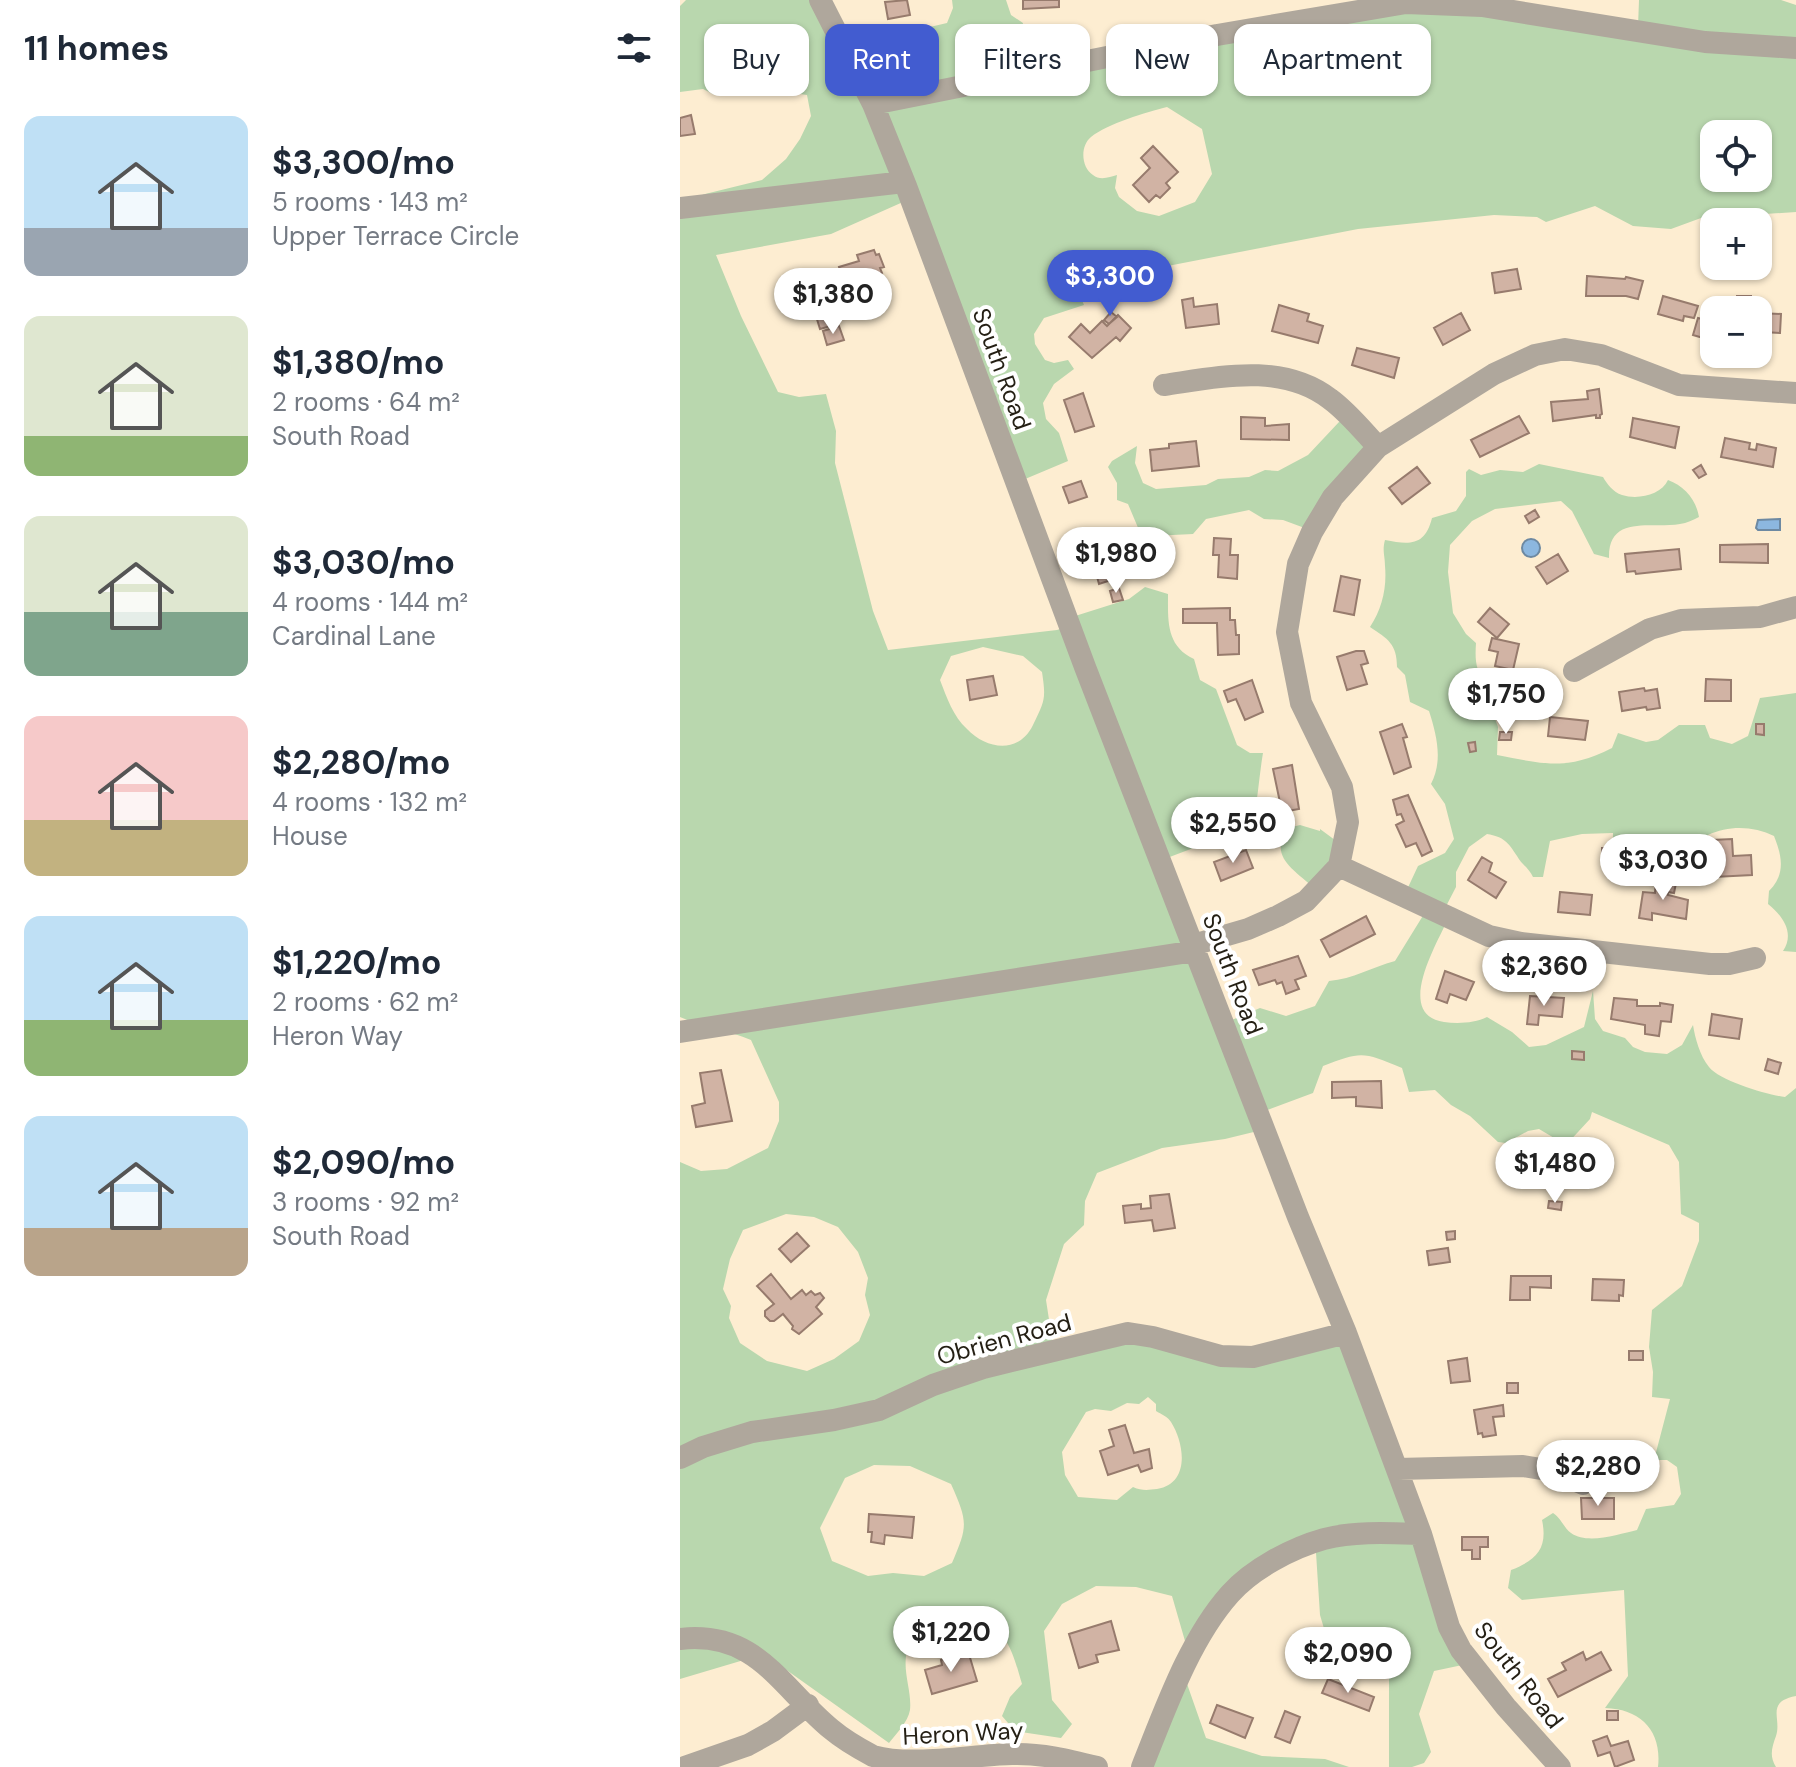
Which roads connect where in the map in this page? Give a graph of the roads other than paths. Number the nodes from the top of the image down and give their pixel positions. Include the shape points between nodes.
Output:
1 (820, 0) edge
2 (1796, 48) edge
3 (873, 104) junction
4 (904, 182) junction
5 (680, 208) edge
6 (1164, 385) dead end
7 (1796, 393) edge
8 (1378, 447) junction
9 (1796, 607) edge
10 (1574, 671) dead end
11 (1339, 866) junction
12 (1194, 948) junction
13 (1755, 958) dead end
14 (680, 1032) edge
15 (1346, 1333) junction
16 (680, 1458) edge
17 (1397, 1469) junction
18 (1583, 1484) dead end
19 (1421, 1534) junction
20 (680, 1639) edge
21 (808, 1705) junction
22 (685, 1767) edge
23 (1097, 1767) edge
24 (1142, 1767) edge
25 (1560, 1767) edge

1 - 3 street, South Road
2 - 3 street via 1705,42 1482,6 1406,3
3 - 4 street, South Road
4 - 5 street
4 - 12 street, South Road
6 - 8 street via 1286,377 1332,400
7 - 8 street via 1679,385 1601,355 1565,349 1535,355 1494,374
8 - 11 street via 1333,497 1312,532 1298,564 1287,632 1301,703 1342,787 1348,822
9 - 10 street via 1760,617 1681,620 1650,629
11 - 12 street via 1306,901
11 - 13 street via 1489,936 1710,964
12 - 14 street
12 - 15 street, South Road
15 - 16 street, Obrien Road via 1253,1357 1221,1356 1128,1333 983,1368 879,1410 752,1432
15 - 17 street, South Road
17 - 18 street via 1523,1466
17 - 19 street, South Road
19 - 24 street via 1380,1532 1325,1539 1292,1551 1231,1592 1189,1659
19 - 25 street, South Road via 1461,1650
20 - 21 street, Heron Way via 732,1644 750,1653
21 - 22 street via 748,1745
21 - 23 street, Heron Way via 850,1743 888,1762 1027,1754

